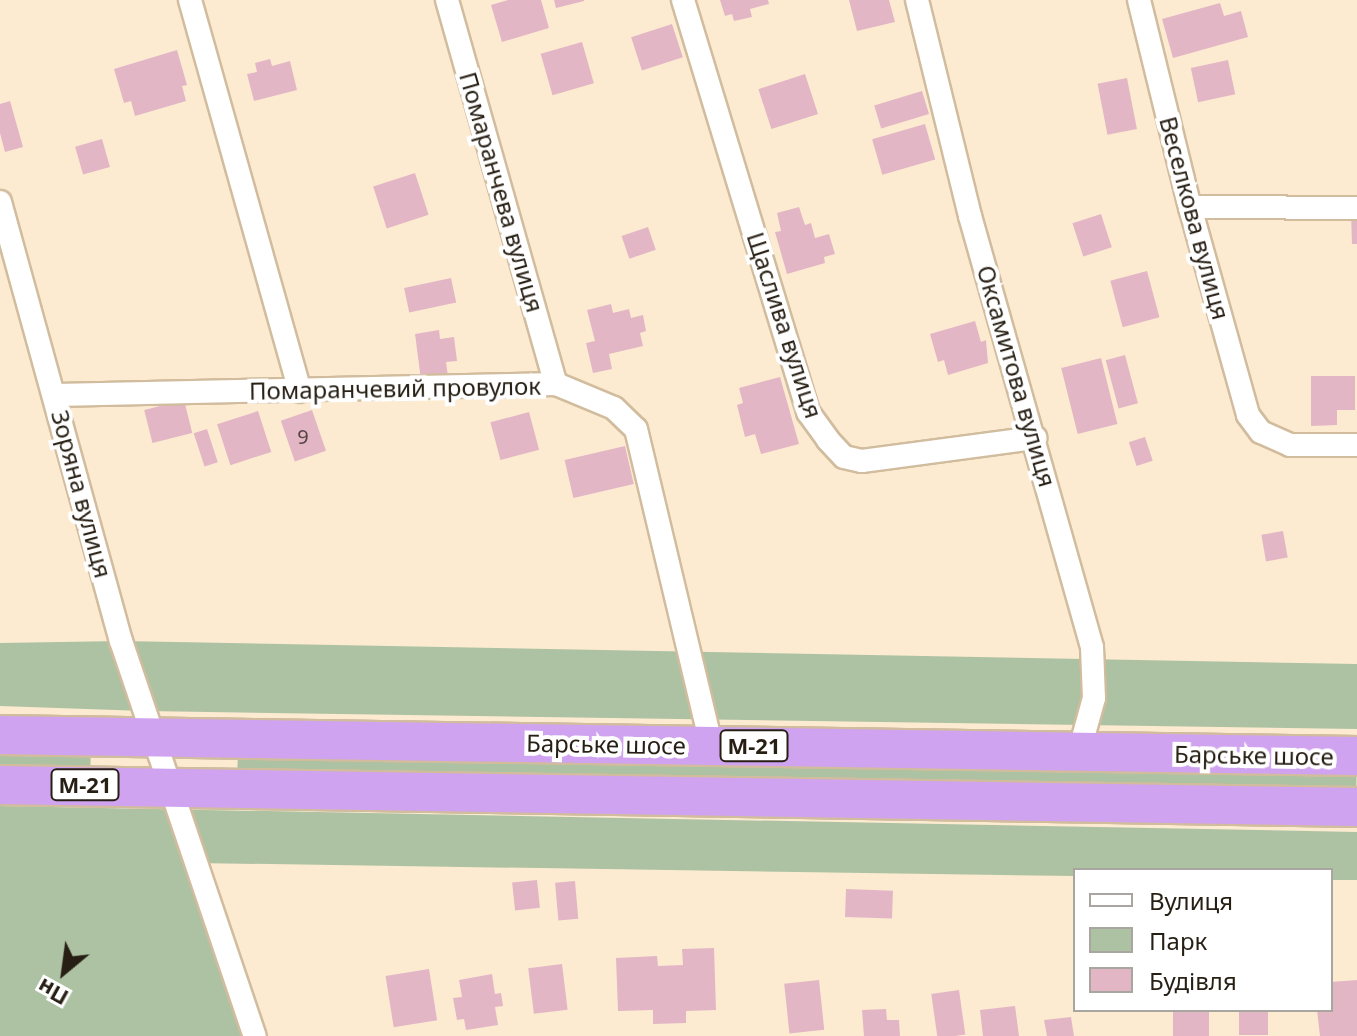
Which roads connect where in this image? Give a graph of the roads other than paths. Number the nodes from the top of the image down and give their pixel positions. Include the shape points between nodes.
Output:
1 (190, 0) edge
2 (447, 0) edge
3 (683, 0) edge
4 (917, 0) edge
5 (1139, 0) edge
6 (0, 202) edge
7 (1190, 207) junction
8 (1357, 208) edge
9 (556, 384) junction
10 (300, 391) junction
11 (56, 395) junction
12 (1035, 438) junction
13 (1357, 445) edge
14 (0, 735) edge
15 (151, 735) junction
16 (711, 745) junction
17 (1079, 752) junction
18 (1357, 756) edge
19 (0, 785) edge
20 (169, 785) junction
21 (1357, 807) edge
22 (255, 1036) edge

1 - 10 street
2 - 9 street, Помаранчева вулиця
3 - 12 street, Щаслива вулиця via 808,412 828,440 844,457 862,461
4 - 12 street, Оксамитова вулиця via 970,216
5 - 7 street, Веселкова вулиця
6 - 11 street, Зоряна вулиця
7 - 8 street
7 - 13 street, Веселкова вулиця via 1248,415 1261,432 1290,445
9 - 10 street, Помаранчевий провулок
9 - 16 street, Помаранчевий провулок via 614,408 636,429
10 - 11 street, Помаранчевий провулок
11 - 15 street, Зоряна вулиця
12 - 17 street, Оксамитова вулиця via 1092,647 1094,698
14 - 15 highway, Барське шосе / М-21
15 - 16 highway, Барське шосе / М-21
15 - 20 street, Зоряна вулиця
16 - 17 highway, Барське шосе / М-21
17 - 18 highway, Барське шосе / М-21
19 - 20 highway, Барське шосе / М-21
20 - 21 highway, Барське шосе / М-21
20 - 22 street, Зоряна вулиця

